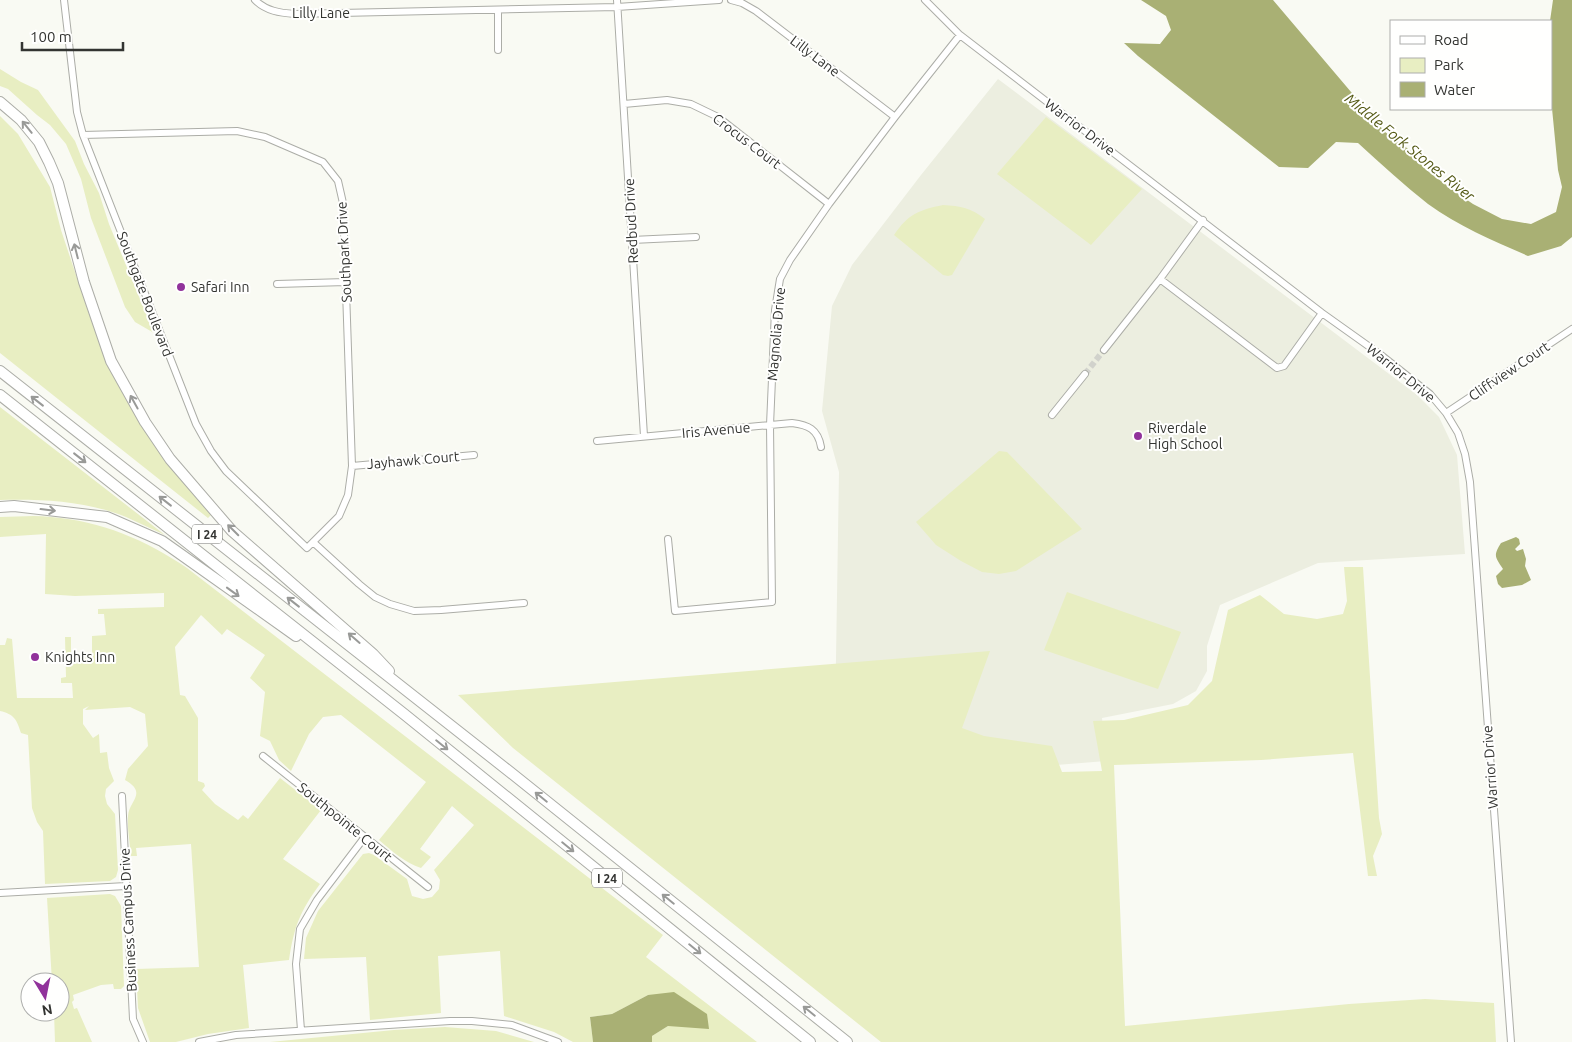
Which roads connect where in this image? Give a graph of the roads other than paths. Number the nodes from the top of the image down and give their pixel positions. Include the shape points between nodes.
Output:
1 (64, 0) edge
2 (255, 0) edge
3 (720, 0) edge
4 (731, 0) edge
5 (925, 0) edge
6 (617, 3) edge
7 (498, 10) junction
8 (960, 35) junction
9 (498, 50) dead end
10 (0, 102) edge
11 (624, 104) junction
12 (895, 117) junction
13 (82, 135) junction
14 (830, 204) junction
15 (1203, 220) junction
16 (696, 236) dead end
17 (632, 240) junction
18 (1160, 278) junction
19 (346, 282) junction
20 (277, 284) dead end
21 (1322, 313) junction
22 (1572, 329) edge
23 (1104, 350) tunnel mouth
24 (0, 371) edge
25 (1085, 374) tunnel mouth
26 (0, 395) edge
27 (1446, 413) junction
28 (1052, 415) dead end
29 (770, 425) junction
30 (644, 436) junction
31 (597, 441) dead end
32 (821, 447) dead end
33 (474, 455) dead end
34 (352, 466) junction
35 (0, 506) edge
36 (668, 539) dead end
37 (313, 542) junction
38 (307, 548) joint
39 (524, 603) dead end
40 (414, 697) junction
41 (404, 714) junction
42 (264, 756) dead end
43 (122, 796) dead end
44 (364, 838) junction
45 (126, 886) junction
46 (428, 887) dead end
47 (0, 893) edge
48 (301, 1030) junction
49 (142, 1042) edge
50 (198, 1042) edge
51 (558, 1042) edge
52 (810, 1042) edge
53 (847, 1042) edge
54 (1510, 1042) edge

1 - 13 street, Southgate Boulevard
2 - 7 street, Lilly Lane via 277,13 295,14
3 - 6 street, Lilly Lane
4 - 12 street, Lilly Lane via 756,11
5 - 8 street, Warrior Drive
6 - 7 street, Lilly Lane
6 - 11 street, Redbud Drive
7 - 9 street
8 - 12 street, Magnolia Drive
8 - 15 street, Warrior Drive
40 -> 10 highway via 372,654 232,530 170,459 111,361 49,162 39,142
11 - 14 street, Crocus Court via 667,100 691,104 718,117
11 - 17 street, Redbud Drive
12 - 14 street, Magnolia Drive
13 - 19 street, Southpark Drive via 237,131 265,137 324,162 338,181 343,203
13 - 38 street, Southgate Boulevard via 196,424 226,471
14 - 29 street, Magnolia Drive via 780,279 775,310
15 - 18 street
15 - 21 street, Warrior Drive
16 - 17 street
17 - 30 street, Redbud Drive
18 - 21 street via 1277,368 1284,366
18 - 23 street
19 - 20 street
19 - 34 street, Southpark Drive
21 - 27 street, Warrior Drive via 1430,394
22 - 27 street, Cliffview Court
40 -> 24 highway, I 24
25 - 28 street
26 -> 41 highway, I 24
27 - 54 street, Warrior Drive via 1458,433 1470,482
29 - 30 street, Iris Avenue
29 - 32 street, Iris Avenue via 806,425 818,435
29 - 36 street, Magnolia Drive via 772,602 675,611
30 - 31 street, Iris Avenue
33 - 34 street, Jayhawk Court
34 - 37 street, Southpark Drive via 348,495 338,516
35 -> 41 highway via 108,517 162,541
37 - 38 street, Southpark Drive
37 - 39 street via 375,597 406,609 441,610
53 -> 40 highway, I 24
41 -> 52 highway, I 24
42 - 44 street, Southpointe Court
43 - 45 street, Business Campus Drive
44 - 46 street, Southpointe Court
44 - 48 street via 317,900 300,929 296,964
45 - 47 street
45 - 49 street, Business Campus Drive via 134,1020
48 - 50 street via 236,1035
48 - 51 street via 472,1021 512,1025

